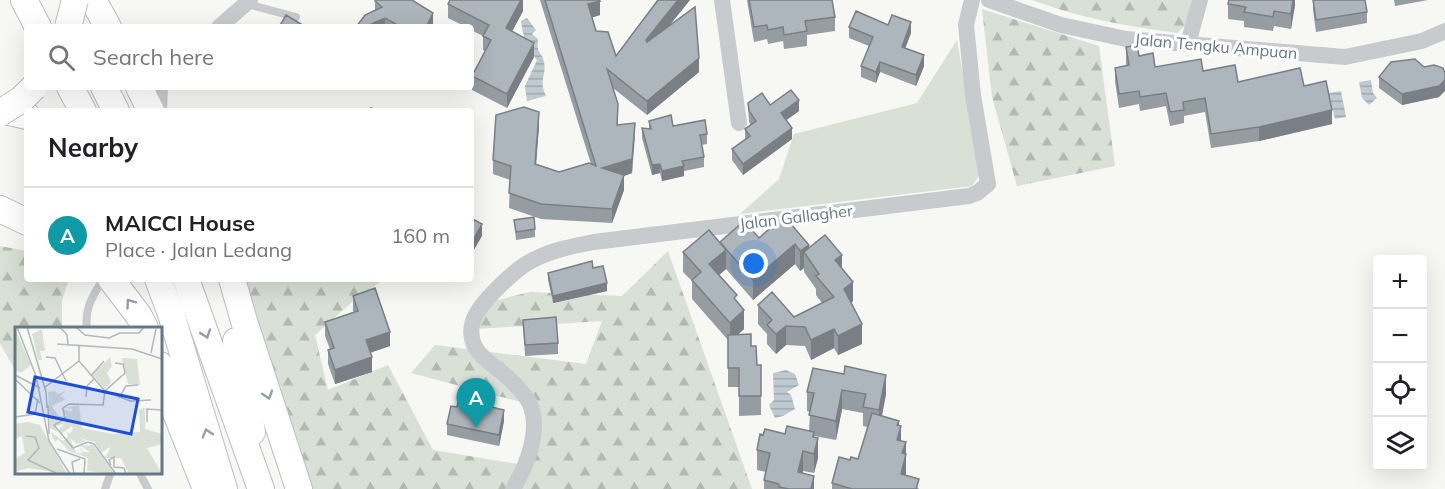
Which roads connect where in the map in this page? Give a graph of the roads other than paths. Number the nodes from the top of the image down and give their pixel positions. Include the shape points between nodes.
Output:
1 (24, 0) edge
2 (60, 0) edge
3 (75, 0) edge
4 (93, 0) edge
5 (722, 0) edge
6 (972, 0) edge
7 (989, 0) edge
8 (1200, 0) edge
9 (249, 2) edge
10 (296, 17) dead end
11 (36, 24) edge
12 (69, 24) edge
13 (72, 24) edge
14 (106, 24) edge
15 (223, 24) edge
16 (1445, 31) edge
17 (1188, 44) junction
18 (31, 90) edge
19 (72, 90) edge
20 (106, 90) edge
21 (140, 90) edge
22 (160, 90) edge
23 (81, 108) edge
24 (114, 108) edge
25 (150, 108) edge
26 (159, 108) edge
27 (0, 111) edge
28 (24, 116) edge
29 (739, 123) dead end
30 (0, 208) edge
31 (24, 220) edge
32 (104, 282) edge
33 (108, 282) edge
34 (150, 282) edge
35 (159, 282) edge
36 (187, 282) edge
37 (223, 282) edge
38 (233, 282) edge
39 (171, 314) junction
40 (87, 327) edge
41 (144, 327) edge
42 (162, 371) edge
43 (110, 474) edge
44 (140, 474) edge
45 (258, 483) edge
46 (105, 489) edge
47 (148, 489) edge
48 (206, 489) edge
49 (224, 489) edge
50 (299, 489) edge
51 (513, 489) edge

1 - 11 main road
2 - 13 main road
3 - 12 main road, bridge
4 - 14 main road
5 - 29 street
6 - 51 street, Jalan Gallagher via 966,25 988,184 977,193 594,242 531,260 507,278 473,320 471,335 476,349 529,401 534,418 531,445
7 - 17 street, Jalan Tengku Ampuan via 1060,25 1126,39
8 - 17 street
9 - 10 lane
9 - 15 street
16 - 17 street, Jalan Tengku Ampuan via 1422,41 1345,57
18 - 27 main road, bridge
19 - 23 main road
20 - 24 main road
21 - 25 main road
22 - 26 street
27 - 28 main road
30 - 31 main road
32 - 40 lane via 90,301 85,316
41 -> 33 main road
34 - 39 lane
35 - 39 main road
36 -> 45 main road
37 - 45 main road via 250,415
38 -> 50 main road
49 -> 39 main road
42 - 48 main road
43 - 46 lane
44 - 47 lane

